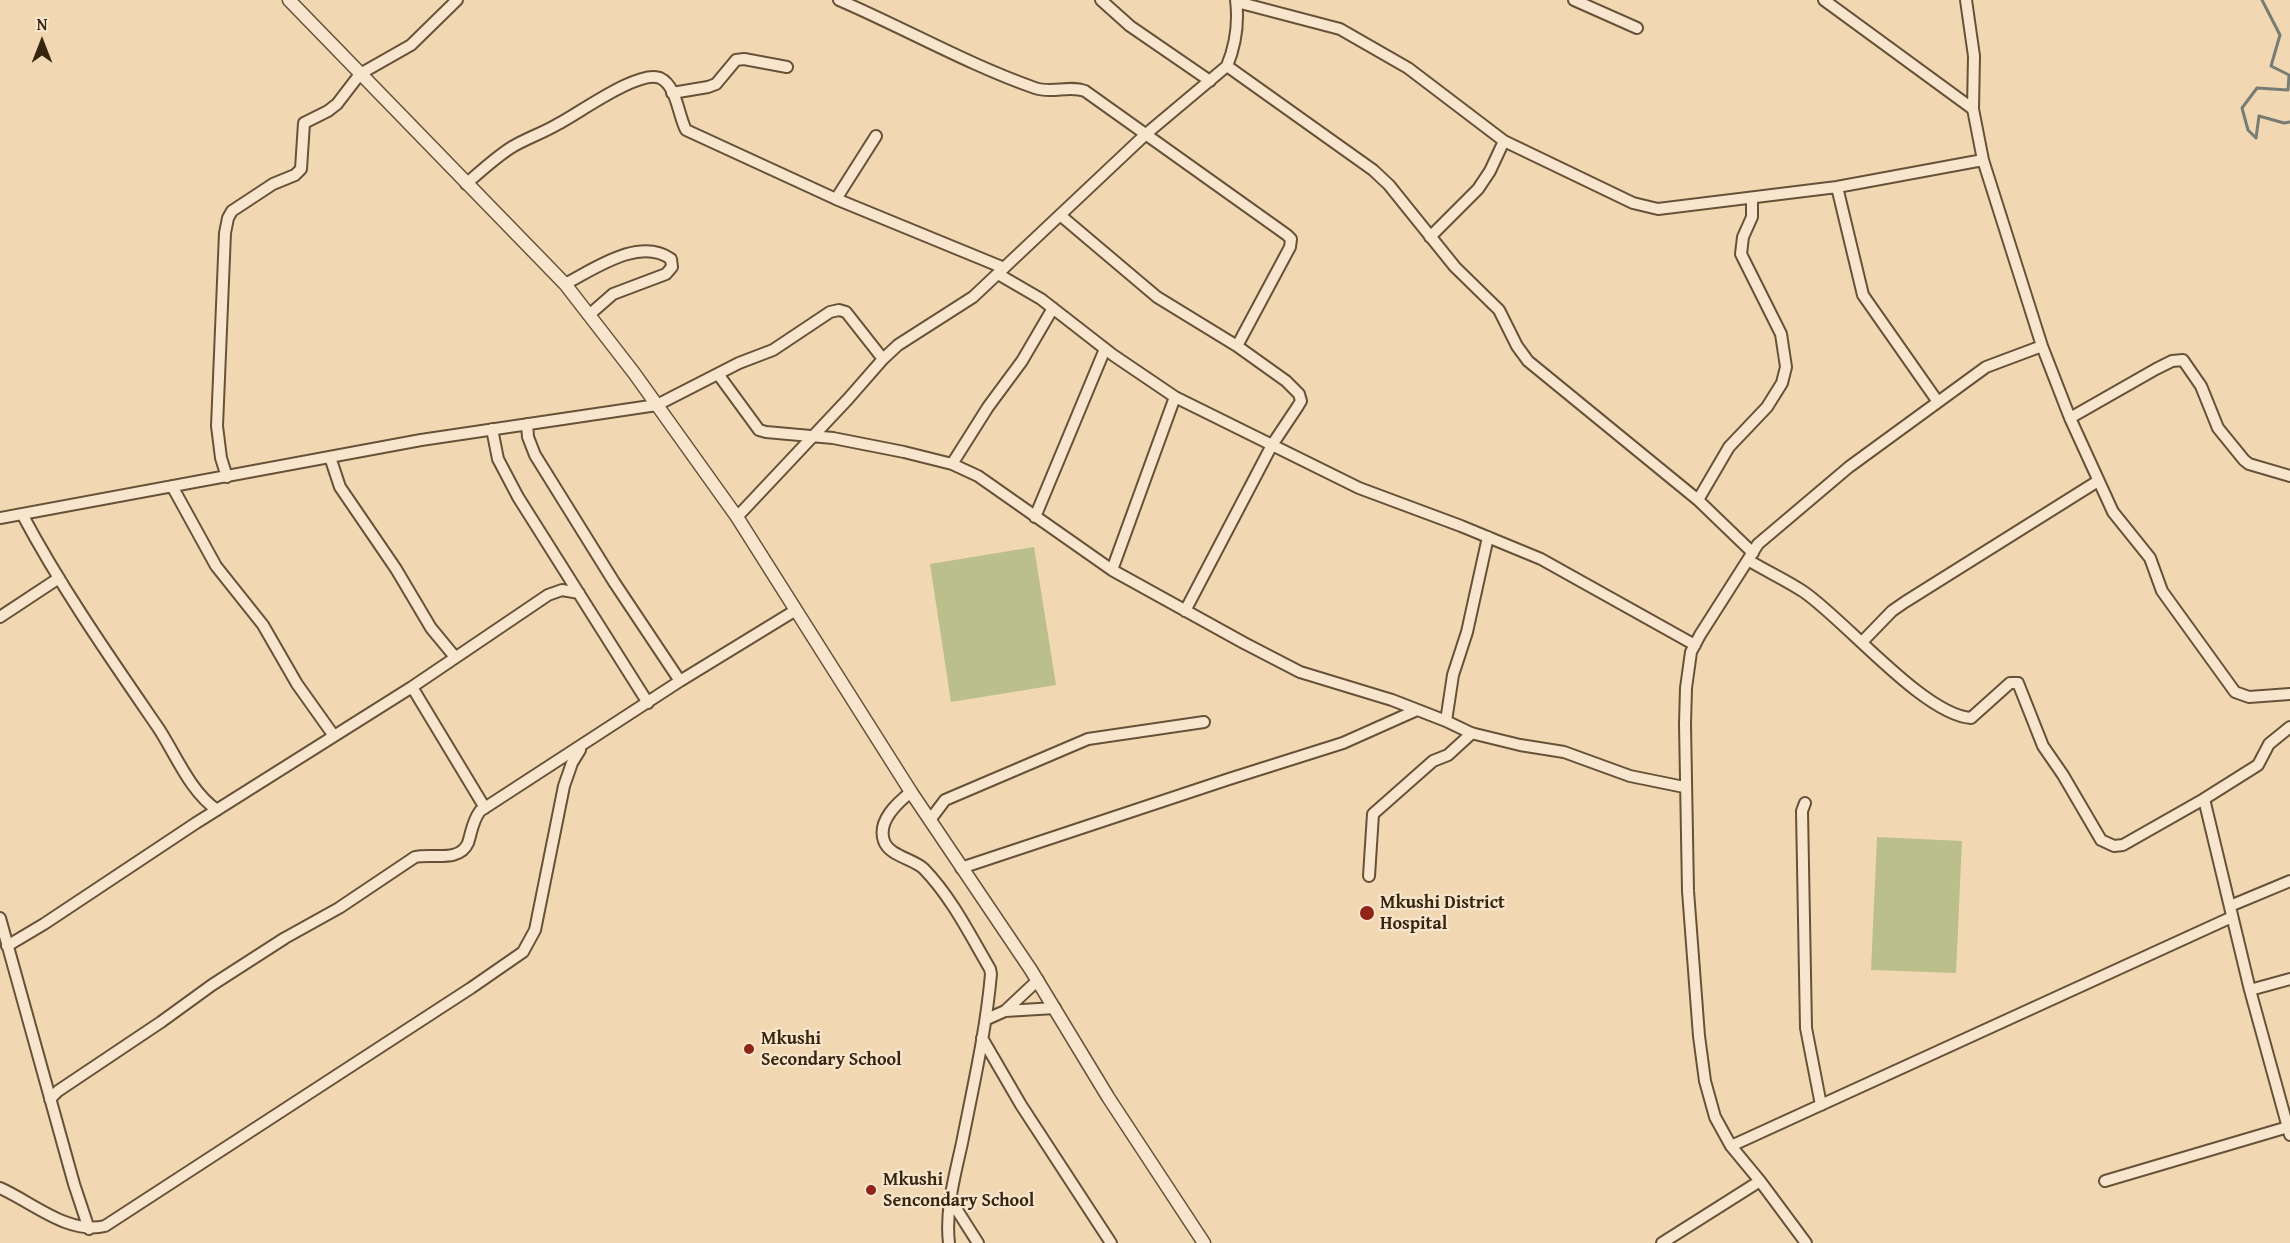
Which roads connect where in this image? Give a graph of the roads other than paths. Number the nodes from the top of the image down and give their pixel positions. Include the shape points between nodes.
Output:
1 (289, 0) edge
2 (458, 0) edge
3 (839, 0) edge
4 (1101, 0) edge
5 (1575, 0) edge
6 (1824, 0) edge
7 (1966, 0) edge
8 (1236, 1) edge
9 (1637, 28) dead end
10 (1227, 66) junction
11 (787, 67) dead end
12 (360, 74) junction
13 (1210, 81) junction
14 (672, 93) junction
15 (1973, 109) junction
16 (1146, 134) junction
17 (876, 136) dead end
18 (1504, 141) junction
19 (1983, 160) junction
20 (466, 184) junction
21 (1838, 187) junction
22 (1752, 198) junction
23 (836, 199) junction
24 (1060, 215) junction
25 (1430, 237) junction
26 (1001, 271) junction
27 (565, 284) junction
28 (1053, 308) junction
29 (589, 315) junction
30 (1237, 346) junction
31 (2042, 346) junction
32 (1105, 349) junction
33 (883, 359) junction
34 (718, 374) junction
35 (1175, 397) junction
36 (1938, 402) junction
37 (657, 405) junction
38 (2070, 418) junction
39 (527, 424) junction
40 (492, 429) junction
41 (812, 437) junction
42 (1272, 445) junction
43 (330, 457) junction
44 (952, 464) junction
45 (2290, 476) edge
46 (226, 477) junction
47 (2098, 480) junction
48 (172, 486) junction
49 (1698, 500) junction
50 (22, 514) junction
51 (737, 517) junction
52 (1035, 517) junction
53 (0, 518) edge
54 (1488, 537) junction
55 (1750, 556) junction
56 (1112, 570) junction
57 (59, 578) junction
58 (579, 593) junction
59 (796, 610) junction
60 (1185, 611) junction
61 (0, 617) edge
62 (1862, 642) junction
63 (1695, 645) junction
64 (455, 657) junction
65 (681, 681) junction
66 (412, 687) junction
67 (2290, 694) edge
68 (648, 703) junction
69 (1417, 710) junction
70 (1446, 720) junction
71 (1204, 722) dead end
72 (2290, 727) edge
73 (1472, 733) junction
74 (334, 736) junction
75 (582, 747) junction
76 (1684, 787) junction
77 (911, 792) junction
78 (2204, 799) junction
79 (1805, 803) dead end
80 (485, 808) junction
81 (217, 810) junction
82 (930, 820) junction
83 (961, 868) junction
84 (1369, 876) dead end
85 (2290, 881) edge
86 (2231, 911) junction
87 (0, 918) edge
88 (7, 946) junction
89 (2290, 979) edge
90 (1038, 981) junction
91 (2250, 990) junction
92 (1055, 1008) junction
93 (1005, 1011) junction
94 (987, 1018) junction
95 (982, 1038) junction
96 (50, 1099) junction
97 (1821, 1105) junction
98 (2289, 1131) edge
99 (1731, 1146) junction
100 (1760, 1181) junction
101 (2105, 1181) dead end
102 (0, 1188) edge
103 (951, 1199) junction
104 (89, 1229) junction
105 (949, 1243) edge
106 (978, 1243) edge
107 (1111, 1243) edge
108 (1204, 1243) edge
109 (1663, 1243) edge
110 (1806, 1243) edge

1 - 12 street
2 - 12 street via 411,45
3 - 16 street via 1008,78 1048,91 1085,91
4 - 13 street via 1130,26
5 - 9 street
6 - 15 street
7 - 15 street via 1974,56
8 - 10 street via 1238,31
8 - 18 street via 1360,39 1408,68
10 - 13 street
10 - 25 street via 1373,170 1389,184
11 - 14 street via 736,60 716,84
12 - 20 street
12 - 46 street via 328,111 304,123 302,165 298,172 239,206 228,218 217,426
13 - 16 street
14 - 20 street via 657,77 627,85 514,146
14 - 23 street via 686,130
15 - 19 street
16 - 24 street
16 - 30 street via 1291,239
17 - 23 street
18 - 22 street via 1633,203 1658,209
18 - 25 street via 1478,189
19 - 21 street
19 - 31 street
20 - 27 street
21 - 22 street
21 - 36 street via 1863,295
22 - 49 street via 1752,217 1741,254 1781,334 1786,367 1782,383 1767,407 1729,447
23 - 26 street
24 - 26 street
24 - 30 street via 1157,297
25 - 49 street via 1499,310 1528,361
26 - 28 street
26 - 33 street via 973,297 898,345
27 - 29 street
27 - 29 street via 635,252 671,259 672,267 666,274 613,294
28 - 32 street
28 - 44 street
29 - 37 street
30 - 42 street via 1299,394 1298,406
31 - 36 street via 1986,367
31 - 38 street
32 - 35 street
32 - 52 street
33 - 34 street via 846,312 839,310 773,350
33 - 41 street
34 - 37 street
34 - 41 street via 759,429
35 - 42 street
35 - 56 street
36 - 55 street via 1849,467 1758,544
37 - 39 street
37 - 51 street
38 - 45 street via 2164,365 2183,360 2201,386 2218,428 2244,460
38 - 47 street
39 - 40 street
39 - 65 street via 535,455
40 - 43 street
40 - 58 street via 494,449 504,472
41 - 44 street
41 - 51 street
42 - 54 street via 1359,488
42 - 60 street
43 - 46 street
43 - 64 street via 340,487 426,620
44 - 52 street via 978,476
46 - 48 street
47 - 62 street via 1892,610
47 - 67 street via 2113,512 2153,563 2162,591 2235,692 2249,697
48 - 50 street
48 - 74 street via 216,566 263,625 297,684
49 - 55 street
50 - 53 street
50 - 57 street
51 - 59 street
52 - 56 street
54 - 63 street via 1541,559
54 - 70 street via 1453,675
55 - 62 street via 1804,592
55 - 63 street
56 - 60 street
57 - 61 street
57 - 81 street via 191,782
58 - 64 street via 562,590 548,595
58 - 68 street
59 - 65 street
59 - 77 street
60 - 69 street via 1300,672
62 - 78 street via 1925,698 1961,717 1971,718 2010,683 2018,683 2043,746 2101,840 2114,846 2124,845
63 - 76 street via 1686,688
64 - 66 street
65 - 68 street
66 - 74 street
66 - 80 street
68 - 75 street
69 - 70 street
69 - 83 street via 1342,743
70 - 73 street
71 - 82 street via 1088,739 945,800
72 - 78 street via 2269,744 2259,765
73 - 76 street via 1564,752 1630,776
73 - 84 street via 1372,814
74 - 81 street
75 - 80 street
75 - 104 street via 564,786 535,930 523,952 116,1219
76 - 99 street via 1699,1036 1715,1117
77 - 82 street
77 - 94 street via 888,814 883,839 887,848 921,866 937,882 990,969
78 - 86 street
79 - 97 street via 1802,811 1806,1028
80 - 96 street via 473,820 467,844 455,855 415,857 212,985
81 - 88 street
82 - 83 street
83 - 90 street
85 - 86 street
86 - 91 street
86 - 97 street
87 - 88 street
88 - 96 street
89 - 91 street
90 - 92 street
90 - 93 street
91 - 98 street
92 - 93 street
92 - 108 street
93 - 94 street
94 - 95 street
95 - 103 street
95 - 107 street
96 - 104 street
97 - 99 street
98 - 101 street
99 - 100 street
100 - 109 street
100 - 110 street
102 - 104 street via 70,1224
103 - 105 street
103 - 106 street

